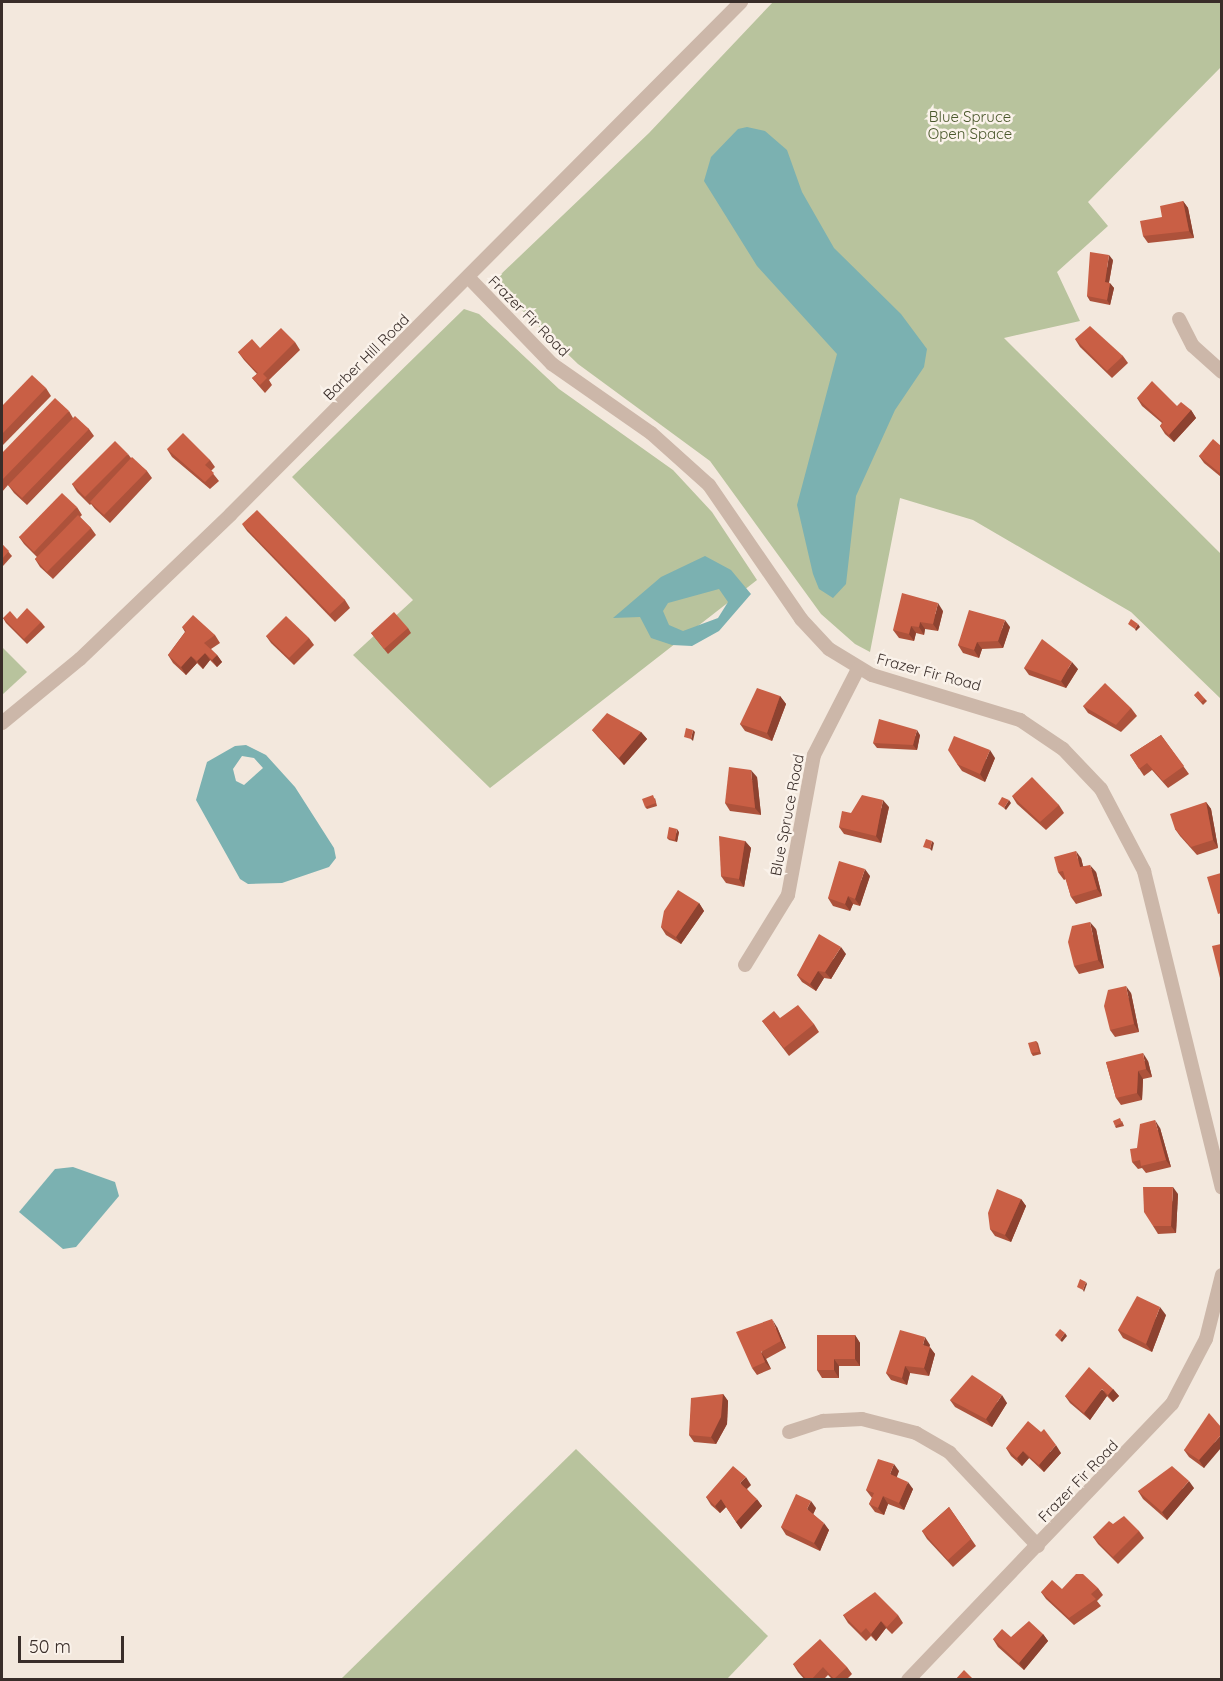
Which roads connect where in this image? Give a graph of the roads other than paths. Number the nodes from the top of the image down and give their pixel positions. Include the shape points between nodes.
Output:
1 (741, 2) edge
2 (469, 278) junction
3 (1179, 319) dead end
4 (1221, 372) edge
5 (858, 669) junction
6 (2, 723) edge
7 (744, 965) dead end
8 (1221, 1188) edge
9 (1221, 1275) edge
10 (789, 1432) dead end
11 (1038, 1546) junction
12 (908, 1680) edge

1 - 2 street, Barber Hill Road
2 - 5 street, Frazer Fir Road via 552,364 651,433 709,485 801,619
2 - 6 street, Barber Hill Road via 124,619
3 - 4 street via 1193,346
5 - 7 street, Blue Spruce Road via 813,761 788,895
5 - 8 street, Frazer Fir Road via 1020,720 1063,749 1101,789 1144,871
9 - 11 street, Frazer Fir Road via 1206,1339 1172,1404
10 - 11 street via 823,1421 862,1419 916,1433 950,1453
11 - 12 street, Frazer Fir Road

